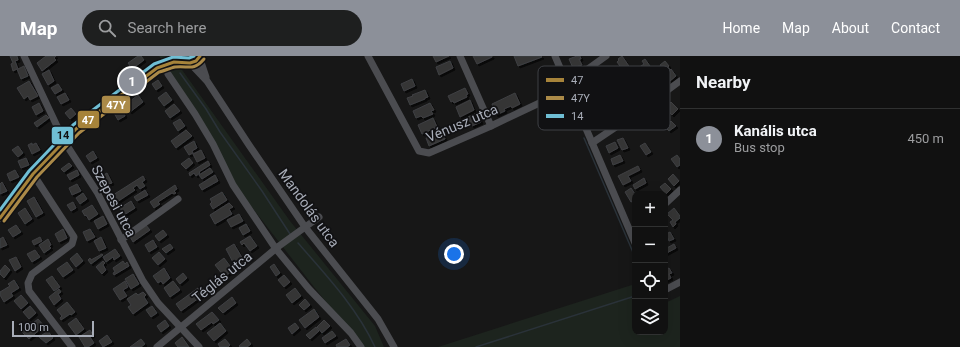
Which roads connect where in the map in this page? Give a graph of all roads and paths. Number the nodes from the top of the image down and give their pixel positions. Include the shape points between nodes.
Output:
1 (24, 56) edge
2 (175, 56) edge
3 (200, 56) edge
4 (368, 56) edge
5 (460, 56) edge
6 (555, 56) edge
7 (606, 56) edge
8 (182, 62) junction
9 (190, 63) junction
10 (559, 66) edge
11 (594, 66) edge
12 (157, 68) junction
13 (168, 74) dead end
14 (207, 81) junction
15 (680, 81) edge
16 (670, 88) edge
17 (538, 102) edge
18 (491, 126) junction
19 (586, 130) edge
20 (611, 130) edge
21 (64, 141) junction
22 (592, 143) junction
23 (33, 174) junction
24 (680, 190) edge
25 (178, 199) dead end
26 (668, 201) edge
27 (319, 217) dead end
28 (0, 218) edge
29 (632, 226) edge
30 (305, 227) junction
31 (121, 240) junction
32 (276, 249) junction
33 (680, 282) edge
34 (668, 288) edge
35 (180, 328) junction
36 (72, 347) edge
37 (156, 347) edge
38 (199, 347) edge
39 (361, 347) edge
40 (394, 347) edge

1 - 21 street, Szepesi utca
2 - 8 street
2 - 12 street
3 - 9 street
3 - 14 street, Mandolás utca
4 - 18 street, Vénusz utca via 419,151 429,153
5 - 18 street
6 - 10 street
7 - 11 street, Vénusz utca
8 - 9 street
8 - 12 street
9 - 14 street, Mandolás utca
12 - 21 street via 76,129
13 - 32 street via 213,144 233,185
14 - 30 street, Mandolás utca
15 - 16 street
17 - 18 street, Vénusz utca
19 - 22 street
20 - 22 street
21 - 23 street
21 - 31 street, Szepesi utca via 97,192
22 - 29 street
23 - 28 street
23 - 36 street via 74,237 72,244 32,274 28,283 29,291
24 - 26 street
25 - 31 street
27 - 30 street, Téglás utca
30 - 32 street, Téglás utca
30 - 40 street, Mandolás utca via 378,319
31 - 35 street, Szepesi utca via 150,292
32 - 35 street, Téglás utca
32 - 39 street
33 - 34 street
35 - 37 street, Téglás utca
35 - 38 street, Szepesi utca

